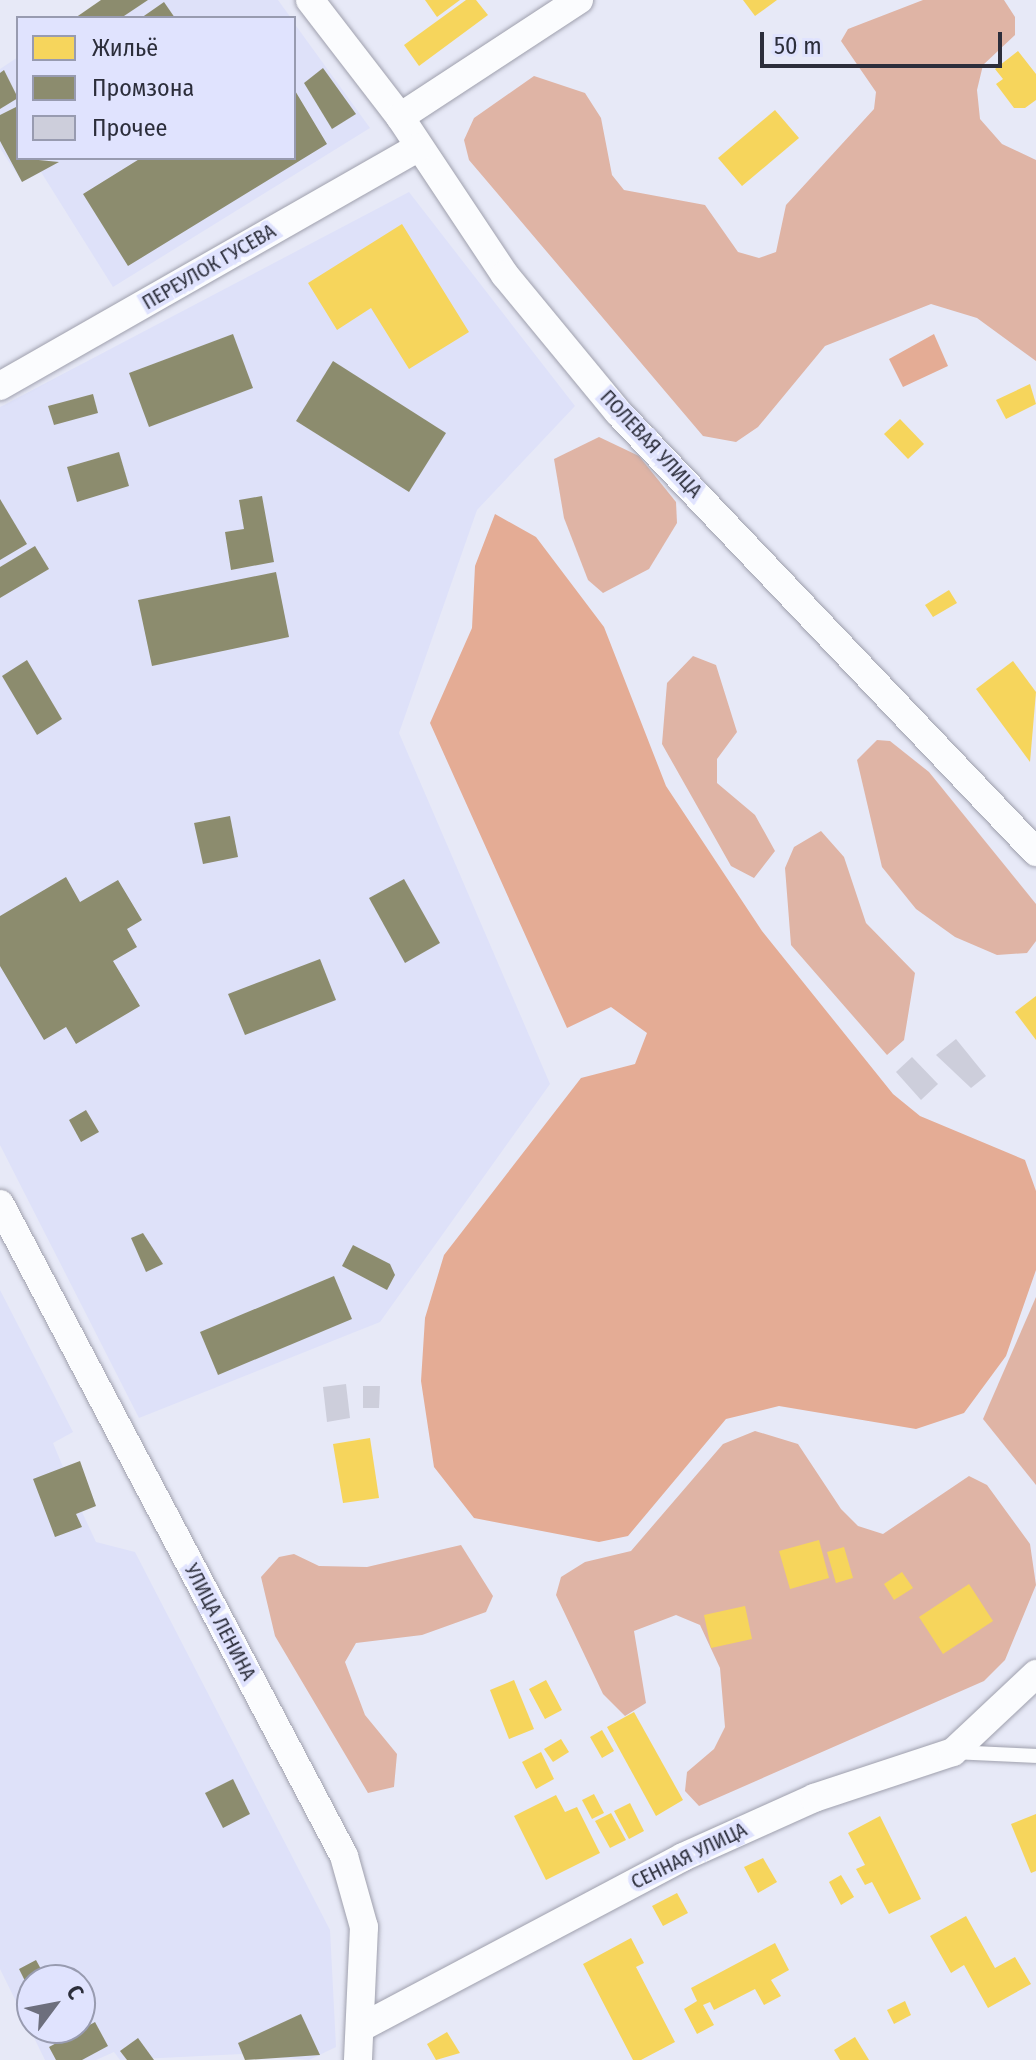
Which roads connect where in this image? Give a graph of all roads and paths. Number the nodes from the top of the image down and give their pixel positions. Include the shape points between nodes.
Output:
1 (310, 0) edge
2 (579, 0) edge
3 (400, 117) junction
4 (418, 148) junction
5 (0, 386) edge
6 (1036, 852) edge
7 (0, 1204) edge
8 (1036, 1674) edge
9 (953, 1752) junction
10 (1036, 1756) edge
11 (364, 2026) junction
12 (358, 2060) edge

1 - 3 street, ПОЛЕВАЯ УЛИЦА
2 - 3 street
3 - 4 street, ПОЛЕВАЯ УЛИЦА
4 - 5 street, ПЕРЕУЛОК ГУСЕВА
4 - 6 street, ПОЛЕВАЯ УЛИЦА via 505,275 618,412
7 - 11 street, УЛИЦА ЛЕНИНА via 344,1856 364,1927
8 - 9 street
9 - 10 lane, СЕННАЯ УЛИЦА
9 - 11 street, СЕННАЯ УЛИЦА via 814,1798 683,1857
11 - 12 street, УЛИЦА ЛЕНИНА

